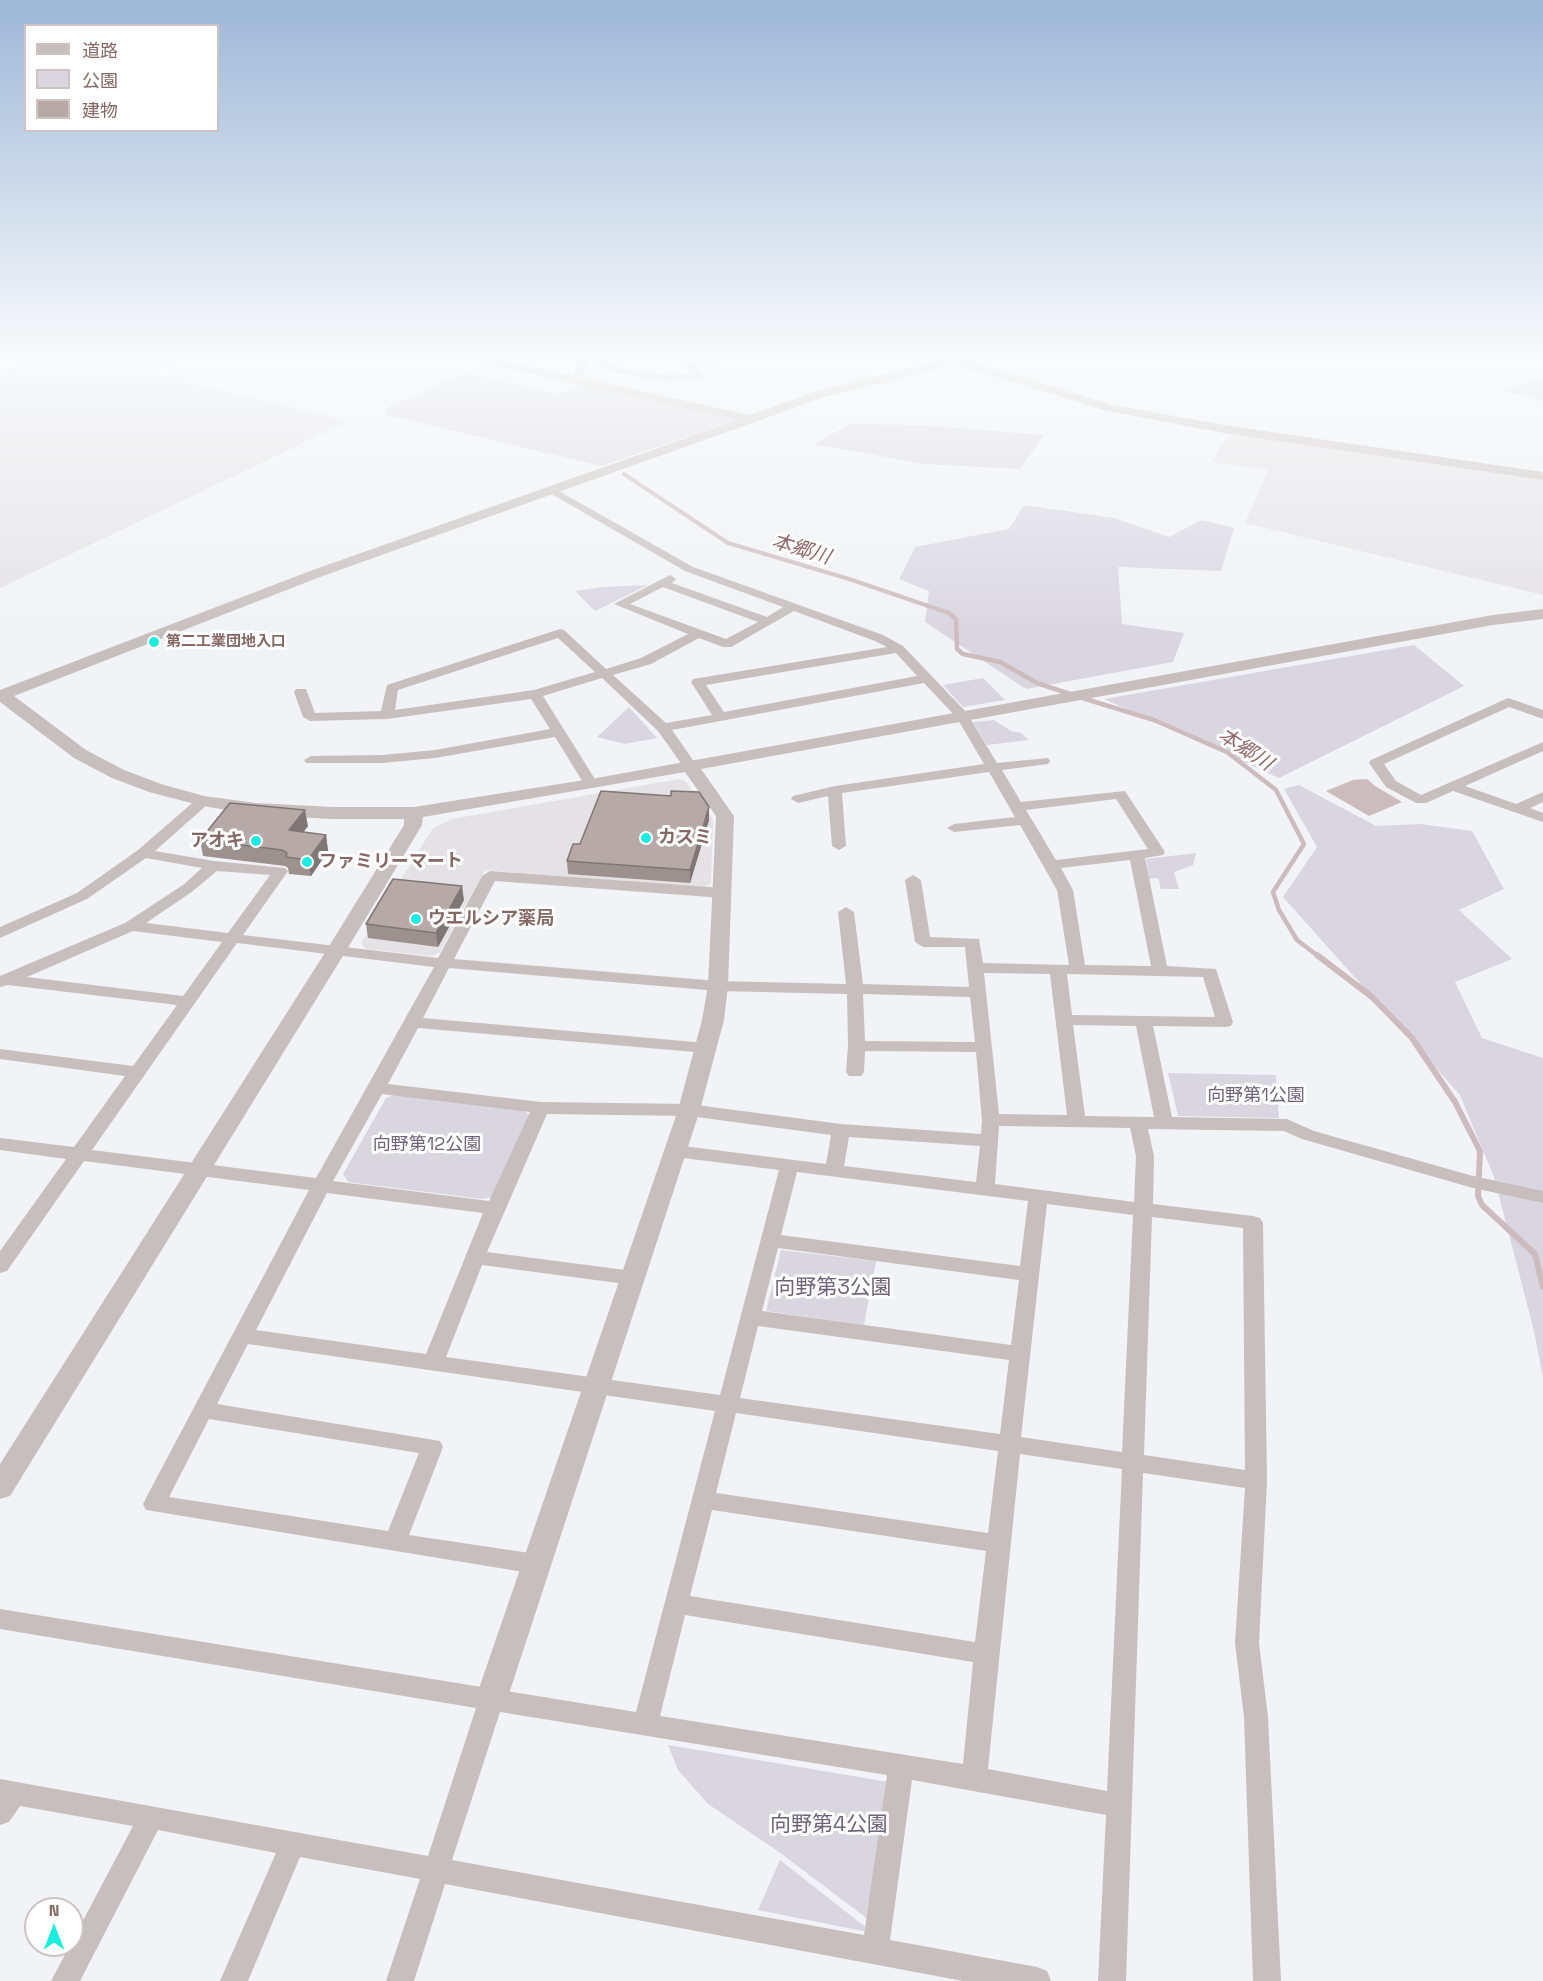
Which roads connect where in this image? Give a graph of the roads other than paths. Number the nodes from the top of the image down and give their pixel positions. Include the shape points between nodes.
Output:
1 (660, 451) edge
2 (1376, 451) edge
3 (1543, 476) edge
4 (552, 490) junction
5 (689, 569) junction
6 (662, 582) junction
7 (795, 606) junction
8 (1543, 614) edge
9 (768, 621) junction
10 (697, 634) junction
11 (899, 649) junction
12 (603, 673) junction
13 (928, 678) junction
14 (301, 692) dead end
15 (535, 694) junction
16 (0, 695) edge
17 (387, 715) junction
18 (1543, 715) edge
19 (962, 716) junction
20 (720, 717) junction
21 (663, 728) junction
22 (558, 732) junction
23 (1543, 746) edge
24 (311, 760) dead end
25 (1043, 761) dead end
26 (690, 766) junction
27 (994, 767) junction
28 (591, 784) junction
29 (1453, 786) junction
30 (835, 790) junction
31 (1543, 796) edge
32 (798, 799) dead end
33 (203, 801) junction
34 (1517, 809) junction
35 (414, 813) junction
36 (1020, 813) junction
37 (1543, 818) edge
38 (954, 828) dead end
39 (839, 846) dead end
40 (142, 853) junction
41 (1137, 855) junction
42 (1052, 865) junction
43 (214, 866) junction
44 (913, 880) dead end
45 (723, 893) junction
46 (846, 912) dead end
47 (131, 926) junction
48 (0, 933) edge
49 (232, 938) junction
50 (336, 951) junction
51 (443, 963) junction
52 (976, 968) junction
53 (1058, 970) junction
54 (1078, 970) junction
55 (1160, 971) junction
56 (3, 981) edge
57 (718, 986) junction
58 (855, 989) junction
59 (978, 992) junction
60 (187, 1001) junction
61 (1064, 1020) junction
62 (412, 1022) junction
63 (1143, 1022) junction
64 (857, 1046) junction
65 (982, 1047) junction
66 (706, 1048) junction
67 (0, 1054) edge
68 (136, 1072) junction
69 (855, 1072) dead end
70 (377, 1088) junction
71 (541, 1108) junction
72 (689, 1110) junction
73 (990, 1120) junction
74 (1077, 1122) junction
75 (1164, 1123) junction
76 (1138, 1124) junction
77 (841, 1130) junction
78 (991, 1141) junction
79 (0, 1144) edge
80 (675, 1151) junction
81 (80, 1154) junction
82 (789, 1166) junction
83 (199, 1170) junction
84 (834, 1171) junction
85 (321, 1186) junction
86 (985, 1190) junction
87 (1038, 1196) junction
88 (1543, 1197) edge
89 (495, 1208) junction
90 (1143, 1209) junction
91 (770, 1240) junction
92 (476, 1257) junction
93 (0, 1266) edge
94 (1028, 1274) junction
95 (633, 1278) junction
96 (750, 1317) junction
97 (244, 1336) junction
98 (1019, 1354) junction
99 (433, 1363) junction
100 (597, 1386) junction
101 (729, 1404) junction
102 (204, 1410) junction
103 (1011, 1444) junction
104 (1132, 1462) junction
105 (1256, 1481) junction
106 (0, 1488) edge
107 (703, 1500) junction
108 (395, 1542) junction
109 (1000, 1544) junction
110 (537, 1564) junction
111 (677, 1604) junction
112 (0, 1619) edge
113 (986, 1654) junction
114 (491, 1700) junction
115 (645, 1725) junction
116 (901, 1767) junction
117 (974, 1778) junction
118 (5, 1799) edge
119 (1117, 1805) junction
120 (151, 1816) junction
121 (293, 1844) junction
122 (436, 1870) junction
123 (875, 1950) junction
124 (65, 1981) edge
125 (234, 1981) edge
126 (400, 1981) edge
127 (1037, 1981) edge
128 (1112, 1981) edge
129 (1267, 1981) edge

1 - 4 street
2 - 3 street
4 - 5 street
4 - 16 street via 296,581
5 - 6 street
5 - 7 street
6 - 9 street
6 - 10 street via 620,604
7 - 9 street
7 - 11 street
8 - 19 street
9 - 10 street via 727,644
10 - 12 street via 646,661
11 - 13 street
11 - 20 street via 698,682
12 - 15 street
12 - 17 street via 560,633 392,688
12 - 21 street
13 - 19 street
13 - 20 street
14 - 17 street via 310,717
15 - 17 street
15 - 22 street
16 - 33 street via 89,759 118,774
18 - 29 street via 1508,702 1376,763 1391,784 1421,800
19 - 26 street
19 - 27 street
20 - 21 street
21 - 26 street
22 - 24 street via 435,754
22 - 28 street
23 - 29 street
25 - 27 street
26 - 28 street
26 - 45 street via 724,816
27 - 30 street
27 - 36 street
28 - 35 street
29 - 34 street
30 - 32 street
30 - 39 street
31 - 34 street
33 - 35 street via 293,812
33 - 40 street
34 - 37 street
35 - 50 street via 412,825
36 - 38 street
36 - 41 street via 1120,794 1158,852
36 - 42 street
40 - 43 street
40 - 48 street via 81,896
41 - 42 street
41 - 55 street
42 - 54 street via 1065,890
43 - 47 street
43 - 49 street via 280,871
44 - 52 street via 923,942 973,942
45 - 51 street via 490,876
45 - 57 street
46 - 58 street
47 - 49 street
47 - 56 street
49 - 50 street
49 - 60 street
50 - 51 street
50 - 83 street
51 - 57 street
51 - 62 street
52 - 53 street
52 - 59 street
53 - 54 street
53 - 61 street
54 - 55 street
55 - 63 street via 1210,972 1225,1022
56 - 60 street
57 - 58 street
57 - 66 street
58 - 59 street
58 - 64 street
59 - 65 street
60 - 68 street
61 - 63 street
61 - 74 street
62 - 66 street
62 - 70 street
63 - 75 street
64 - 65 street
64 - 69 street
65 - 73 street
66 - 72 street
67 - 68 street
68 - 81 street
70 - 71 street
70 - 85 street
71 - 72 street
71 - 89 street
72 - 77 street
72 - 80 street
73 - 74 street
73 - 78 street
74 - 76 street
75 - 76 street
75 - 88 street via 1287,1125 1308,1135 1481,1184
76 - 90 street via 1145,1156
77 - 78 street
77 - 84 street
78 - 86 street
79 - 81 street
80 - 82 street
80 - 95 street
81 - 83 street
81 - 93 street
82 - 84 street
82 - 91 street
83 - 85 street
83 - 106 street
84 - 86 street
85 - 89 street
85 - 97 street
86 - 87 street
87 - 90 street
87 - 94 street
89 - 92 street
90 - 104 street
90 - 105 street via 1253,1223
91 - 94 street
91 - 96 street
92 - 95 street
92 - 99 street
94 - 98 street
95 - 100 street
96 - 98 street
96 - 101 street
97 - 99 street
97 - 102 street
98 - 103 street
99 - 100 street
100 - 101 street
100 - 110 street
101 - 103 street
101 - 107 street
102 - 108 street via 432,1447
102 - 108 street via 154,1504
103 - 104 street
103 - 109 street
104 - 105 street
104 - 119 street
105 - 129 street via 1247,1642 1256,1717
107 - 109 street
107 - 111 street
108 - 110 street
109 - 113 street
110 - 114 street
111 - 113 street
111 - 115 street
112 - 114 street
113 - 117 street
114 - 115 street
114 - 122 street
115 - 116 street
116 - 117 street
116 - 123 street
117 - 119 street
118 - 120 street
119 - 128 street
120 - 121 street
120 - 124 street
121 - 122 street
121 - 125 street
122 - 123 street
122 - 126 street
123 - 127 street

